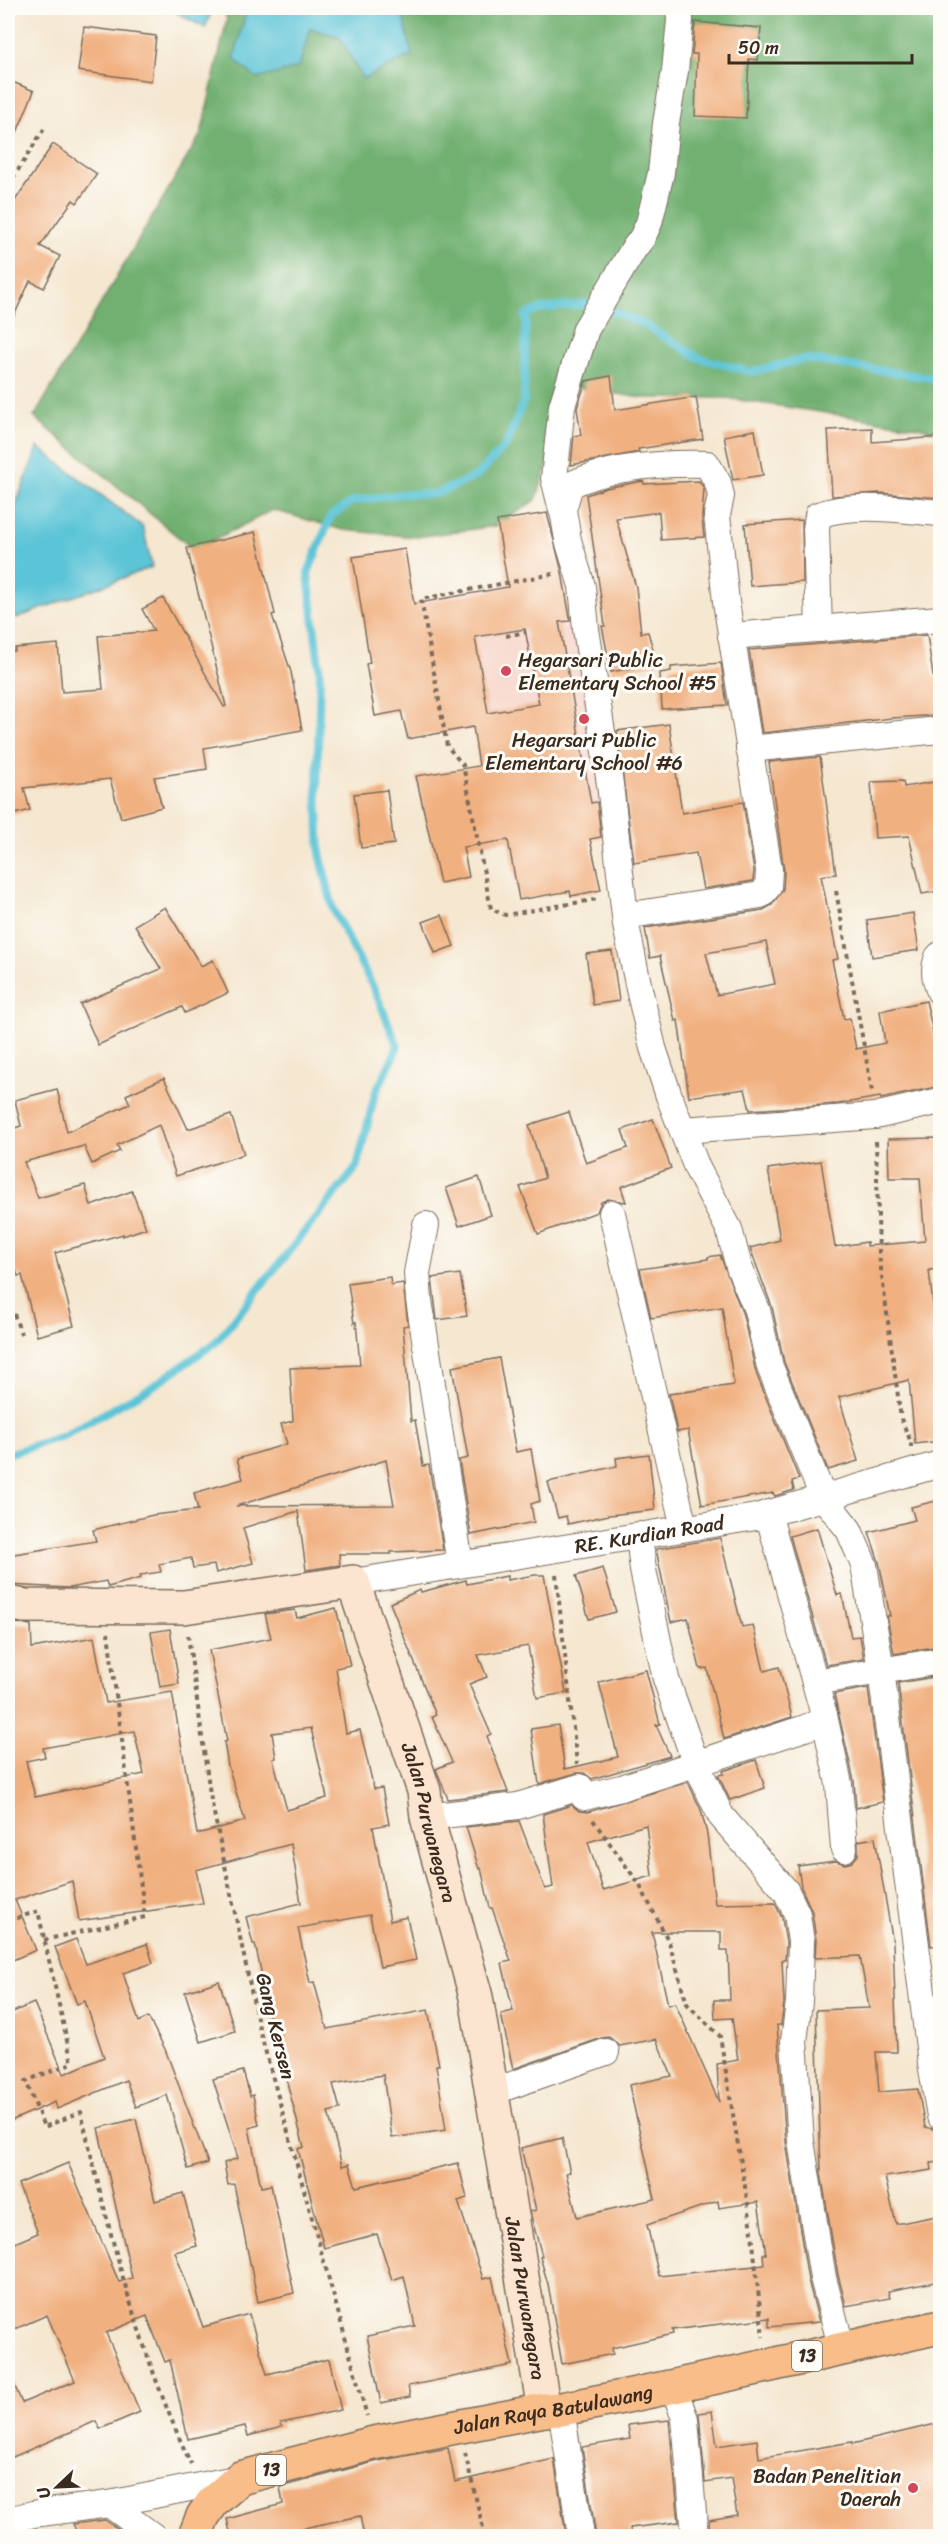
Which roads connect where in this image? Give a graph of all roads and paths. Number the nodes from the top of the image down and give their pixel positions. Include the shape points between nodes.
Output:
1 (679, 8) edge
2 (44, 129) dead end
3 (8, 186) edge
4 (562, 510) junction
5 (940, 513) edge
6 (577, 569) junction
7 (940, 619) edge
8 (819, 628) junction
9 (526, 632) dead end
10 (506, 636) dead end
11 (732, 636) junction
12 (940, 730) edge
13 (749, 749) junction
14 (836, 891) dead end
15 (623, 905) junction
16 (940, 955) edge
17 (940, 992) edge
18 (940, 1101) edge
19 (875, 1116) junction
20 (682, 1130) junction
21 (612, 1213) dead end
22 (426, 1225) dead end
23 (8, 1297) edge
24 (21, 1334) dead end
25 (940, 1464) edge
26 (911, 1472) junction
27 (823, 1497) junction
28 (768, 1514) junction
29 (684, 1528) junction
30 (639, 1535) junction
31 (553, 1549) junction
32 (460, 1564) junction
33 (353, 1582) junction
34 (8, 1603) edge
35 (184, 1607) junction
36 (105, 1608) junction
37 (940, 1661) edge
38 (881, 1670) junction
39 (815, 1682) junction
40 (824, 1715) junction
41 (696, 1764) junction
42 (582, 1792) junction
43 (427, 1817) junction
44 (844, 1849) dead end
45 (8, 1921) edge
46 (44, 1940) junction
47 (606, 2052) dead end
48 (492, 2092) junction
49 (940, 2116) edge
50 (940, 2327) edge
51 (842, 2349) junction
52 (766, 2365) junction
53 (674, 2388) junction
54 (553, 2409) junction
55 (459, 2428) junction
56 (374, 2443) junction
57 (240, 2478) junction
58 (200, 2484) junction
59 (109, 2504) junction
60 (8, 2520) edge
61 (153, 2536) edge
62 (195, 2536) edge
63 (485, 2536) edge
64 (581, 2536) edge
65 (695, 2536) edge

1 - 4 street via 675,71 658,190 642,238 586,330 559,423 554,478
2 - 3 path
4 - 6 street
4 - 11 street via 570,485 590,476 678,463 707,464 721,496 717,515
5 - 8 street via 874,508 818,515
6 - 15 street via 610,784
6 - 15 path via 421,599 447,746 463,765 491,909 505,915
7 - 8 street
8 - 11 street
9 - 10 path
11 - 13 street
12 - 13 street
13 - 15 street via 769,870 768,887 761,895
14 - 19 path
15 - 20 street via 653,1048
16 - 17 street via 934,965 934,978
18 - 19 street
19 - 20 street
19 - 26 path via 879,1254 901,1419 911,1442
20 - 27 street via 729,1229 739,1267 758,1310 770,1367
21 - 29 street
22 - 32 street via 417,1273 418,1300
23 - 24 path
25 - 26 street, RE. Kurdian Road
26 - 27 street, RE. Kurdian Road
27 - 28 street, RE. Kurdian Road
27 - 38 street via 849,1530 864,1566
28 - 29 street, RE. Kurdian Road
28 - 39 street
29 - 30 street, RE. Kurdian Road
30 - 31 street, RE. Kurdian Road
30 - 41 street via 666,1678
31 - 32 street, RE. Kurdian Road
31 - 42 path
32 - 33 street, RE. Kurdian Road
33 - 35 street
33 - 43 street, Jalan Purwanegara via 424,1791
34 - 36 street
35 - 36 street
35 - 56 path, Gang Kersen via 210,1794 257,2017
36 - 46 path via 145,1917
37 - 38 street
38 - 39 street
38 - 49 street
39 - 40 street
40 - 41 street via 818,1723 805,1728
40 - 44 street via 839,1784
41 - 42 street
41 - 51 street via 721,1816 786,1891 797,1914 800,2002 794,2041 801,2141 823,2278
42 - 43 street via 518,1806
42 - 52 path via 592,1818 639,1884 669,1942 687,2004 720,2036 751,2223
43 - 48 street, Jalan Purwanegara via 476,1997
45 - 46 path via 38,1911
46 - 58 path via 72,2063 26,2081 44,2127 81,2112 130,2300 169,2418
47 - 48 street
48 - 54 street, Jalan Purwanegara
50 - 51 highway, Jalan Raya Batulawang / 13
51 - 52 highway, Jalan Raya Batulawang / 13
52 - 53 highway, Jalan Raya Batulawang / 13
53 - 54 highway, Jalan Raya Batulawang / 13
53 - 65 street via 685,2419
54 - 55 highway, Jalan Raya Batulawang / 13
54 - 64 street
55 - 56 highway, Jalan Raya Batulawang / 13
55 - 63 path
56 - 57 highway, Jalan Raya Batulawang / 13
57 - 58 street
57 - 62 highway, Jalan Raya Batulawang / 13 via 213,2502
58 - 59 street
59 - 60 street
59 - 61 street

